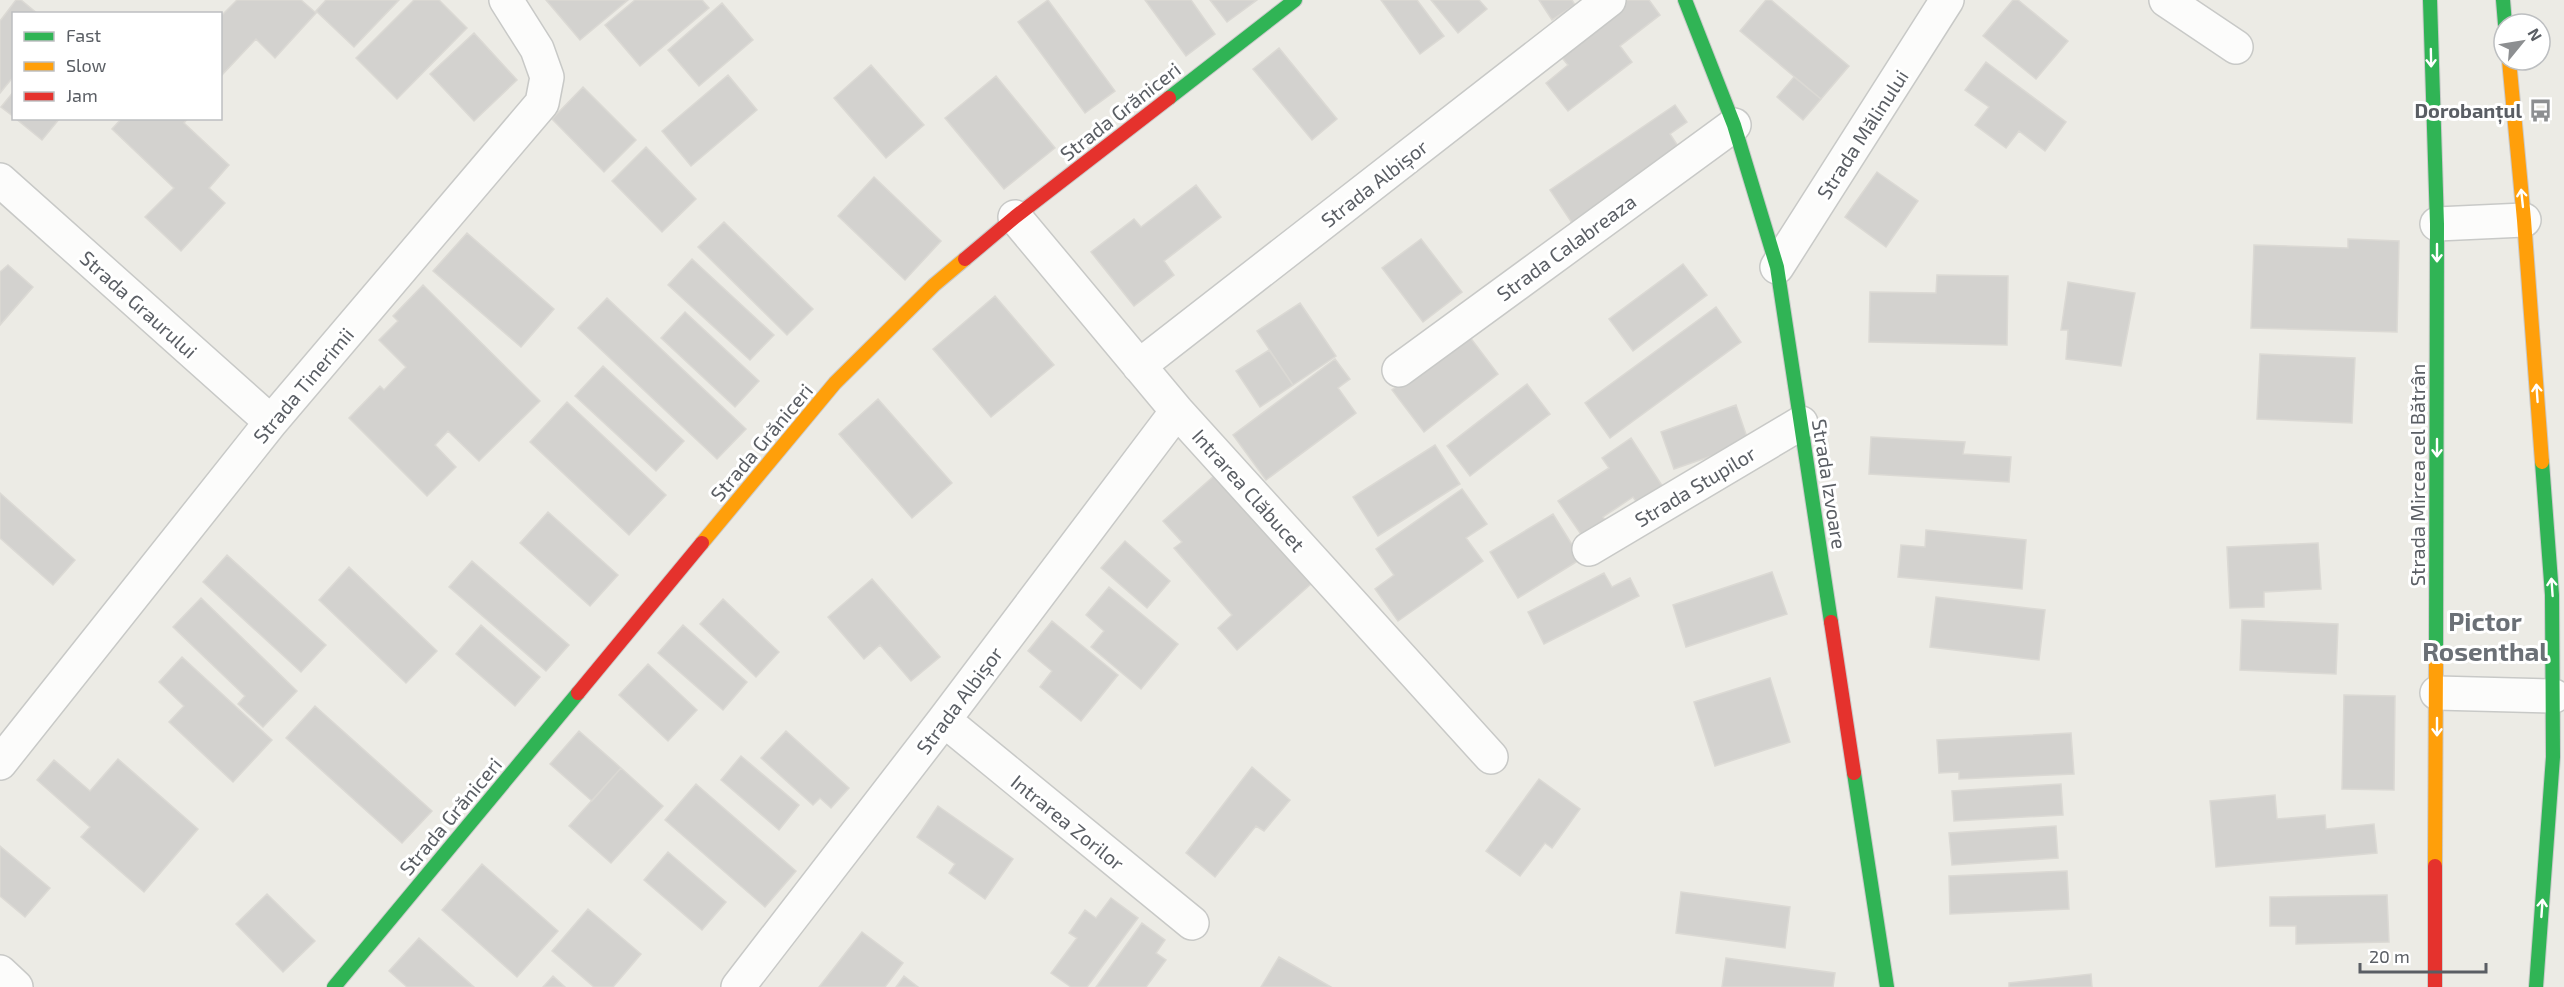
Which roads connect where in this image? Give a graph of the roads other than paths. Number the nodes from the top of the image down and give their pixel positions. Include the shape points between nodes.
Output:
1 (506, 0) edge
2 (1295, 0) edge
3 (1609, 0) edge
4 (1685, 0) edge
5 (1947, 0) edge
6 (2166, 0) edge
7 (2430, 0) edge
8 (2236, 47) dead end
9 (2510, 72) edge
10 (1734, 125) junction
11 (2, 187) edge
12 (1015, 217) junction
13 (2524, 220) junction
14 (2437, 224) junction
15 (1777, 267) junction
16 (1140, 366) junction
17 (1399, 370) dead end
18 (1177, 411) junction
19 (271, 422) junction
20 (1801, 423) junction
21 (1589, 549) dead end
22 (2437, 693) junction
23 (2554, 696) junction
24 (944, 720) junction
25 (1491, 757) dead end
26 (0, 763) edge
27 (1192, 923) dead end
28 (0, 972) edge
29 (16, 987) edge
30 (334, 987) edge
31 (738, 987) edge
32 (1887, 987) edge
33 (2435, 987) edge
34 (2536, 987) edge

1 - 19 street, Strada Tinerimii via 524,25 547,78 542,103
2 - 12 street, Strada Grăniceri
3 - 16 street, Strada Albișor
4 - 10 street, Strada Izvoare
5 - 15 street, Strada Mălinului
6 - 8 street
7 -> 14 street, Strada Mircea cel Bătrân
13 -> 9 street
10 - 15 street, Strada Izvoare
10 - 17 street, Strada Calabreaza
11 - 19 street, Strada Graurului
12 - 16 street, Intrarea Clăbucet
12 - 30 street, Strada Grăniceri via 934,285 835,383
13 - 14 street
23 -> 13 street via 2552,595
14 -> 22 street, Strada Mircea cel Bătrân
15 - 20 street, Strada Izvoare
16 - 18 street, Intrarea Clăbucet
18 - 24 street, Strada Albișor
18 - 25 street, Intrarea Clăbucet
19 - 26 street, Strada Tinerimii
20 - 21 street, Strada Stupilor
20 - 32 street, Strada Izvoare
22 - 23 street
22 -> 33 street, Strada Mircea cel Bătrân
34 -> 23 street
24 - 27 street, Intrarea Zorilor
24 - 31 street, Strada Albișor
28 - 29 street

